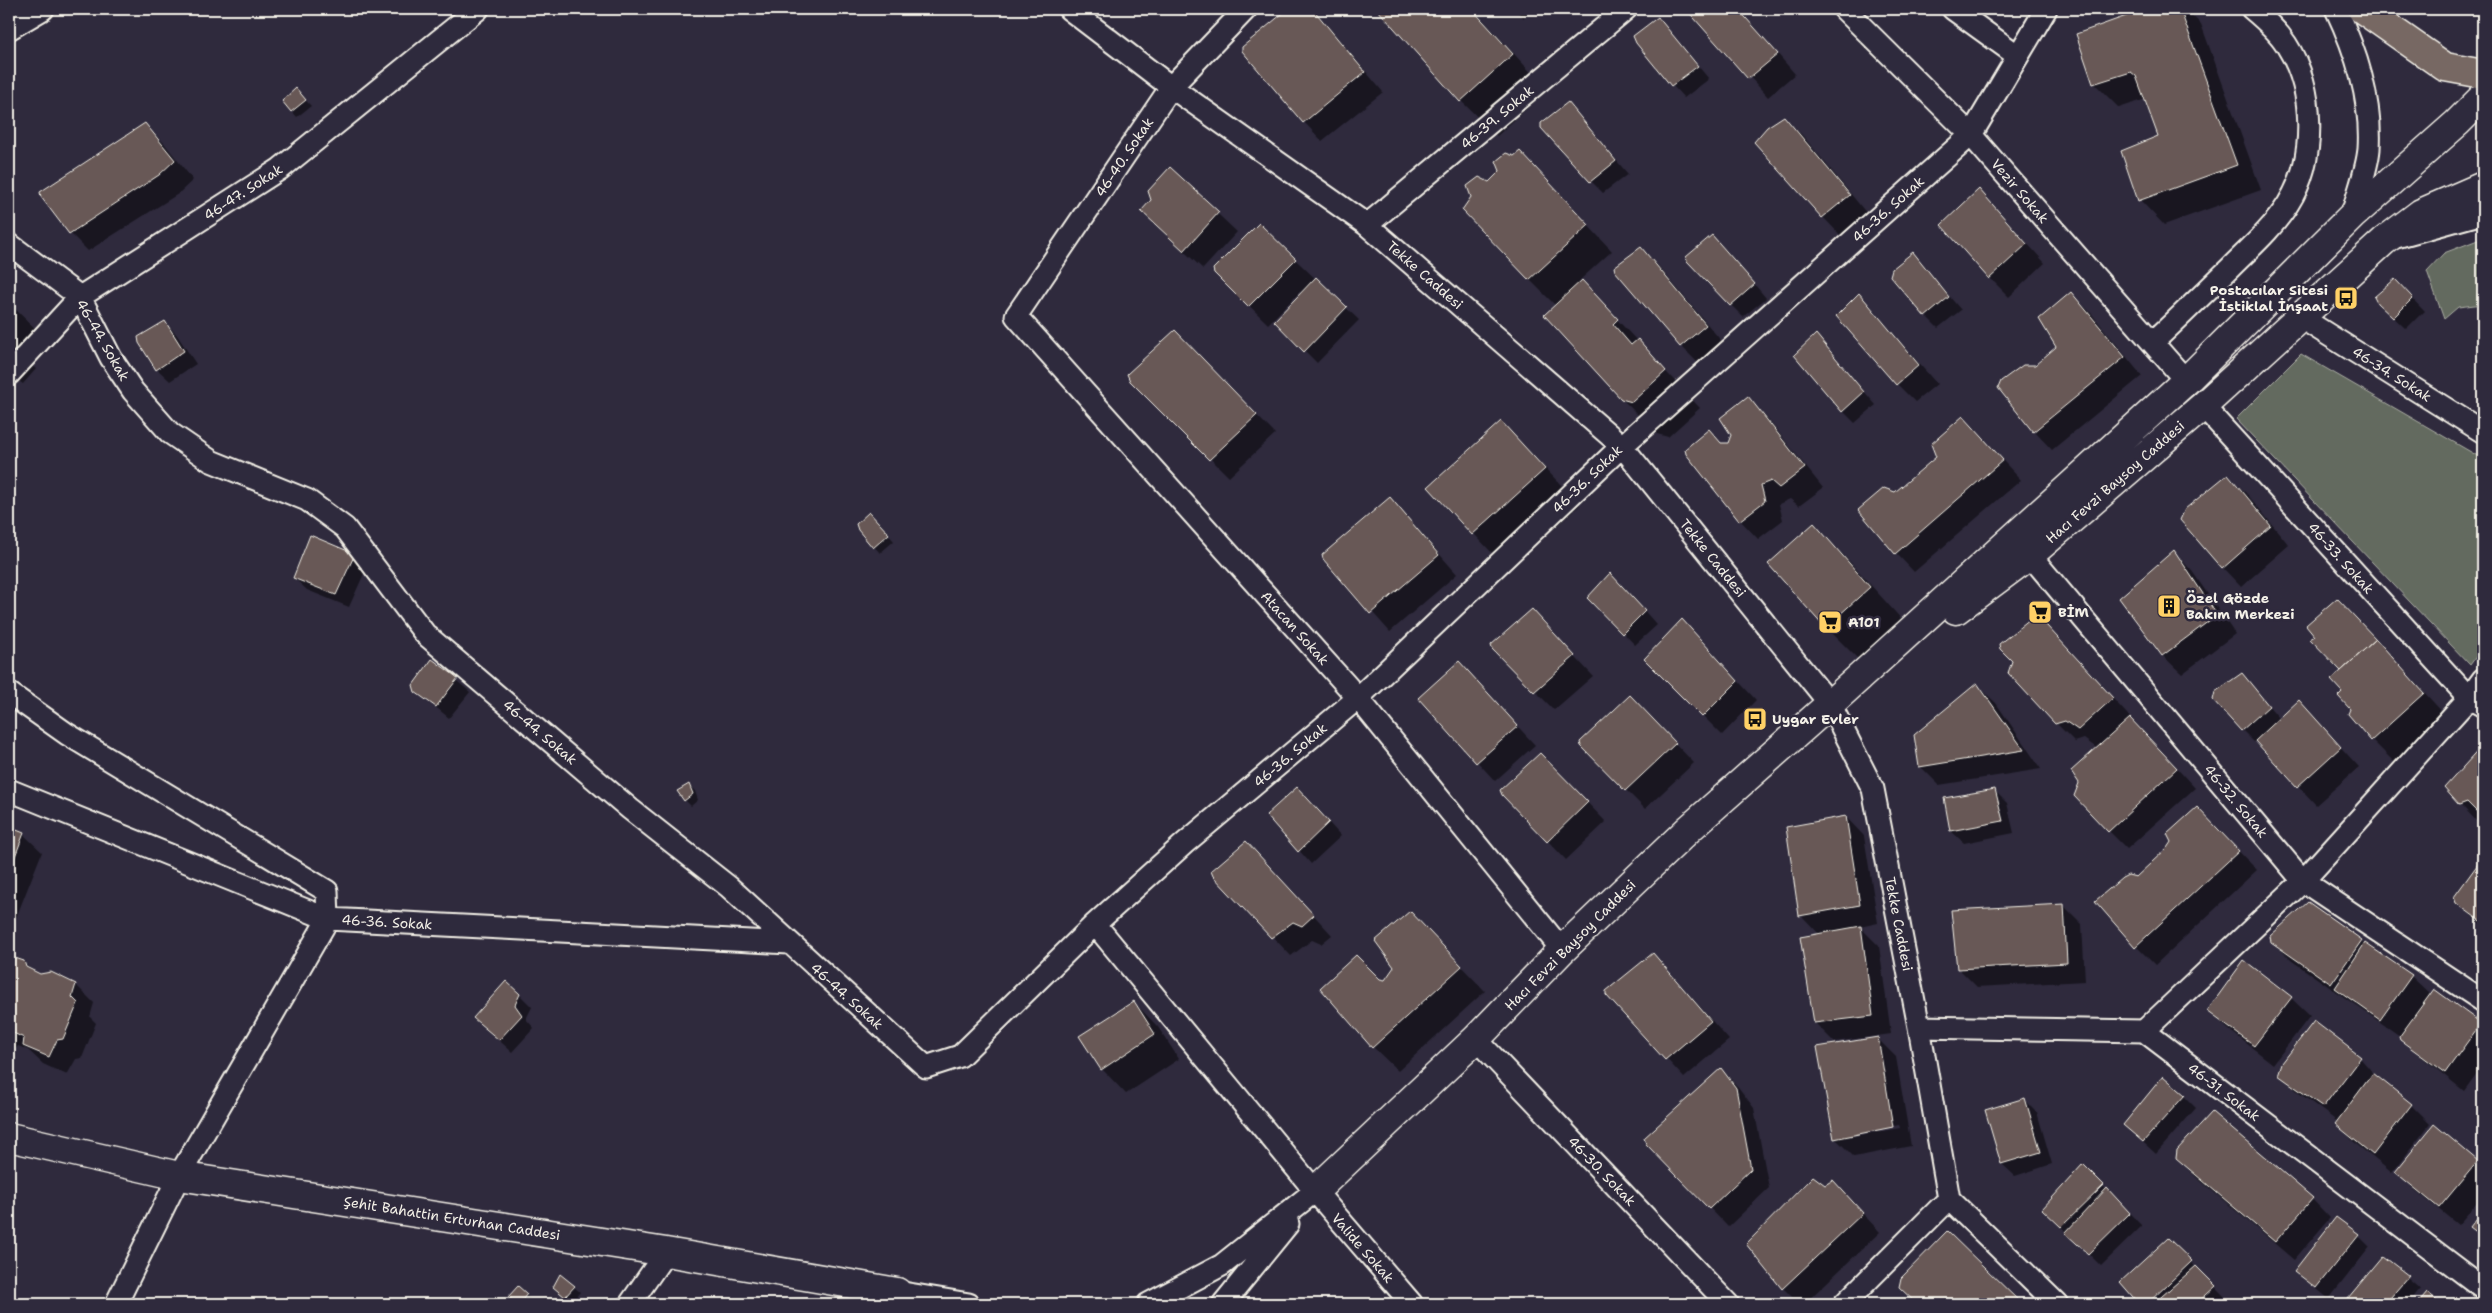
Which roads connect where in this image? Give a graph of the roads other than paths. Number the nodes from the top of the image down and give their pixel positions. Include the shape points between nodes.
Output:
1 (43, 9) edge
2 (478, 9) edge
3 (1069, 9) edge
4 (1246, 9) edge
5 (1626, 9) edge
6 (1844, 9) edge
7 (1953, 9) edge
8 (2046, 9) edge
9 (2252, 9) edge
10 (2336, 9) edge
11 (2362, 9) edge
12 (9, 29) edge
13 (2018, 56) junction
14 (2483, 74) edge
15 (1171, 87) junction
16 (2483, 97) edge
17 (1971, 135) junction
18 (2483, 186) edge
19 (2483, 213) edge
20 (2352, 216) junction
21 (1367, 225) junction
22 (2384, 241) junction
23 (9, 244) edge
24 (80, 297) junction
25 (1016, 316) joint
26 (2300, 317) junction
27 (2153, 342) junction
28 (9, 374) edge
29 (2186, 381) junction
30 (2202, 406) junction
31 (2483, 432) edge
32 (1622, 446) junction
33 (2030, 555) junction
34 (2483, 678) edge
35 (9, 693) edge
36 (1358, 698) junction
37 (2476, 702) edge
38 (1830, 704) junction
39 (9, 790) edge
40 (2302, 881) junction
41 (328, 919) junction
42 (1095, 924) junction
43 (789, 943) junction
44 (1562, 950) junction
45 (2483, 1001) edge
46 (1919, 1027) junction
47 (2144, 1031) junction
48 (1476, 1039) junction
49 (9, 1137) edge
50 (179, 1176) junction
51 (1315, 1191) junction
52 (1949, 1199) junction
53 (666, 1252) junction
54 (2483, 1288) edge
55 (907, 1298) edge
56 (116, 1304) edge
57 (630, 1304) edge
58 (969, 1304) edge
59 (1148, 1304) edge
60 (1223, 1304) edge
61 (1412, 1304) edge
62 (1728, 1304) edge
63 (1844, 1304) edge
64 (2058, 1304) edge

1 - 12 street
2 - 24 street, 46-47. Sokak via 280,169
3 - 15 street, Tekke Caddesi
4 - 15 street, 46-40. Sokak
5 - 21 street, 46-39. Sokak
6 - 17 street, Vezir Sokak
7 - 13 street
8 - 13 street, 46-36. Sokak
9 - 27 street via 2286,44 2305,84 2308,141 2301,177 2288,204 2263,236
10 - 20 street via 2358,66 2368,106 2369,150
11 - 14 main road via 2445,67
13 - 17 street, 46-36. Sokak
15 - 21 street, Tekke Caddesi
15 - 25 street, 46-40. Sokak
16 - 20 street, Hacı Fevzi Baysoy Caddesi
17 - 27 street, Vezir Sokak
17 - 32 street, 46-36. Sokak
18 - 22 street, Hacı Fevzi Baysoy Caddesi via 2421,214
19 - 22 street, Hacı Fevzi Baysoy Caddesi
20 - 29 street, Hacı Fevzi Baysoy Caddesi
21 - 32 street, Tekke Caddesi
22 - 26 street, Hacı Fevzi Baysoy Caddesi
23 - 24 street, 46-44. Sokak
24 - 28 street, 46-47. Sokak
24 - 43 street, 46-44. Sokak via 111,358 170,433 211,461 307,500 345,528 425,634 630,809 729,887
25 - 36 street, Atacan Sokak
26 - 30 street, Hacı Fevzi Baysoy Caddesi
26 - 31 street, 46-34. Sokak
27 - 29 street, Vezir Sokak
29 - 38 street, Hacı Fevzi Baysoy Caddesi
30 - 33 street, Hacı Fevzi Baysoy Caddesi
30 - 37 street, 46-33. Sokak
32 - 36 street, 46-36. Sokak
32 - 38 street, Tekke Caddesi
33 - 38 street, Hacı Fevzi Baysoy Caddesi
33 - 40 street, 46-32. Sokak
34 - 37 street
35 - 41 street via 68,734 328,892
36 - 42 street, 46-36. Sokak
36 - 44 street, Atacan Sokak
37 - 40 street
38 - 44 street, Hacı Fevzi Baysoy Caddesi via 1690,828
38 - 46 street, Tekke Caddesi via 1873,789
39 - 41 street, 46-36. Sokak
40 - 45 street, 46-32. Sokak
40 - 47 street
41 - 43 street, 46-36. Sokak
41 - 50 street
42 - 43 street, 46-44. Sokak via 960,1056 926,1067
42 - 51 street, Valide Sokak
44 - 48 street, Hacı Fevzi Baysoy Caddesi
46 - 47 street
46 - 52 street, Tekke Caddesi
47 - 54 street, 46-31. Sokak
48 - 51 street, Hacı Fevzi Baysoy Caddesi
48 - 62 street, 46-30. Sokak
49 - 50 street, Şehit Bahattin Erturhan Caddesi
50 - 53 street, Şehit Bahattin Erturhan Caddesi
50 - 56 street
51 - 59 street, Hacı Fevzi Baysoy Caddesi via 1222,1265
51 - 60 street, Hacı Fevzi Baysoy Caddesi
51 - 61 street, Valide Sokak
52 - 63 street
52 - 64 street
53 - 55 street, Şehit Bahattin Erturhan Caddesi
53 - 57 street
55 - 58 street, Şehit Bahattin Erturhan Caddesi

